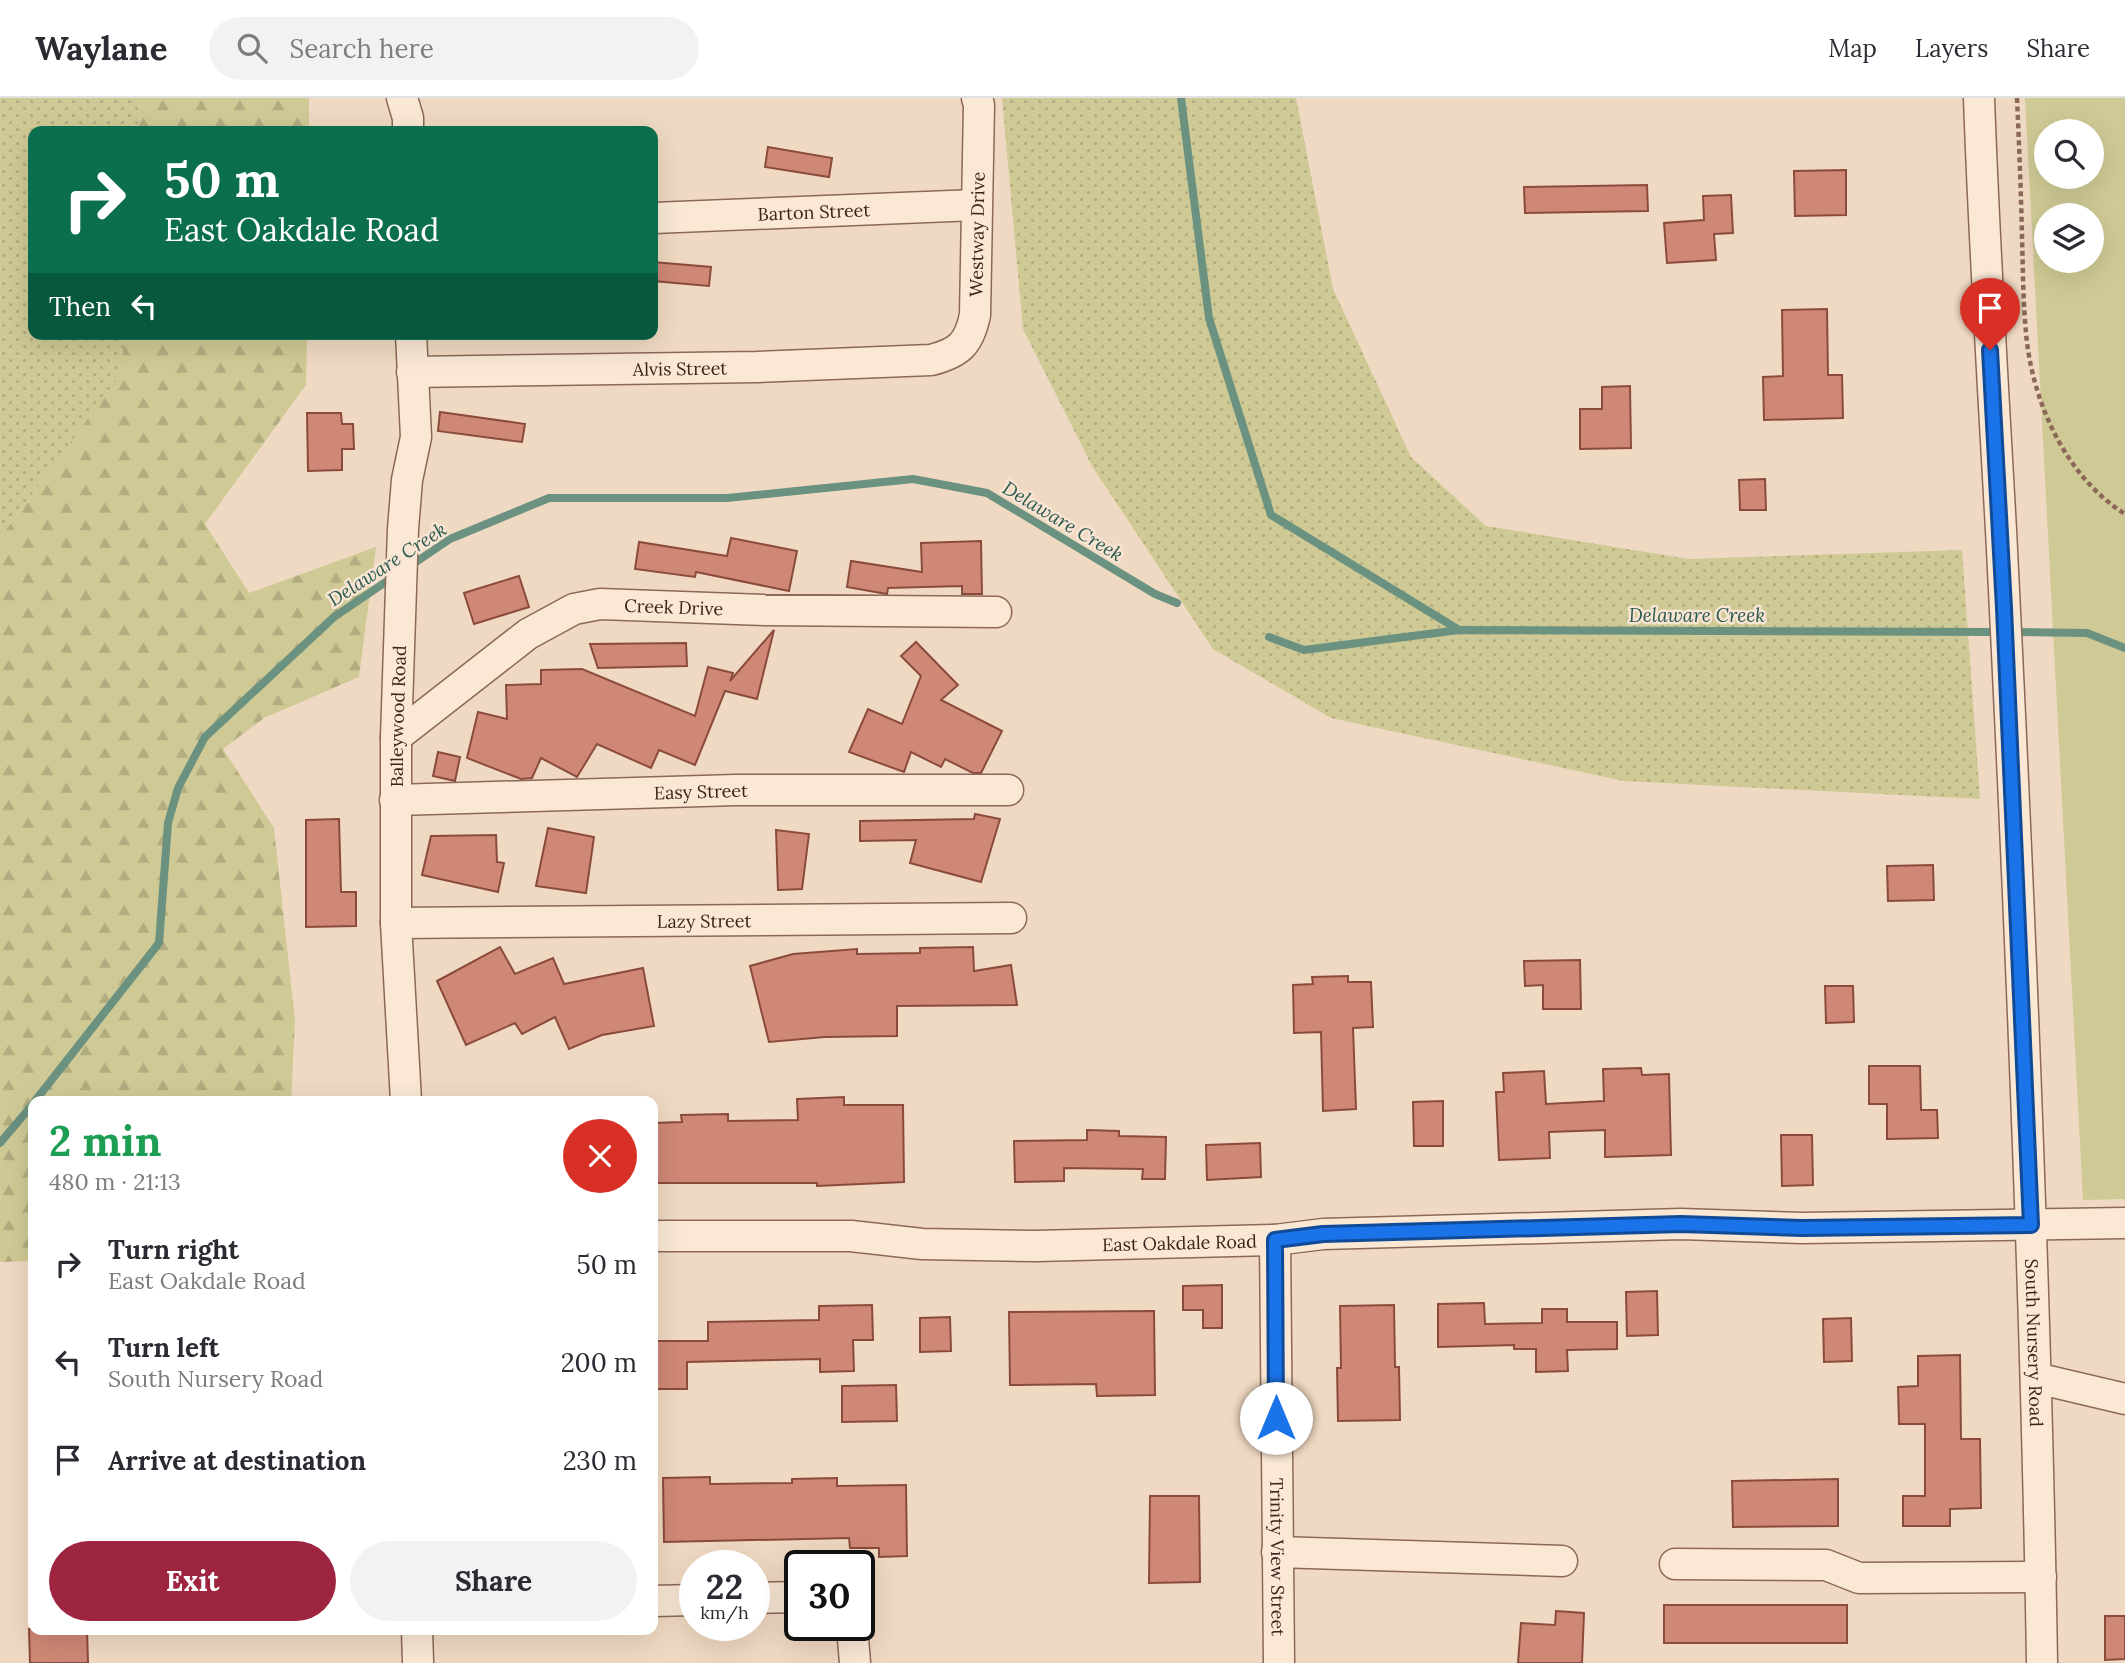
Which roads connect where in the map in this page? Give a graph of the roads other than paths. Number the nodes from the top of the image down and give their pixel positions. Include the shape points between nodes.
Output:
1 (977, 98) edge
2 (1979, 98) edge
3 (976, 205) junction
4 (658, 218) edge
5 (411, 340) edge
6 (946, 356) joint
7 (412, 372) junction
8 (996, 612) dead end
9 (396, 737) junction
10 (1009, 790) dead end
11 (395, 800) junction
12 (1011, 918) dead end
13 (396, 923) junction
14 (406, 1096) edge
15 (2125, 1223) edge
16 (2031, 1225) junction
17 (658, 1236) edge
18 (1275, 1240) junction
19 (2036, 1378) junction
20 (2125, 1399) edge
21 (1277, 1552) junction
22 (1562, 1561) dead end
23 (1675, 1564) dead end
24 (2041, 1577) junction
25 (679, 1600) edge
26 (658, 1601) edge
27 (417, 1635) edge
28 (853, 1641) edge
29 (418, 1663) edge
30 (855, 1663) edge
31 (1279, 1663) edge
32 (2042, 1663) edge

1 - 3 street, Westway Drive
2 - 16 street, South Nursery Road
3 - 4 street, Barton Street
3 - 6 street, Westway Drive via 975,315 971,335
5 - 7 street, Balleywood Road
6 - 7 street, Alvis Street via 757,367
7 - 9 street, Balleywood Road via 416,437 402,529
8 - 9 street, Creek Drive via 600,604 574,609 528,634
9 - 11 street, Balleywood Road
10 - 11 street, Easy Street via 736,790
11 - 13 street, Balleywood Road
12 - 13 street, Lazy Street
13 - 14 street, Balleywood Road
15 - 16 street, East Oakdale Road
16 - 18 street, East Oakdale Road via 1802,1228 1681,1224 1323,1234
16 - 19 street, South Nursery Road
17 - 18 street, East Oakdale Road via 851,1236 922,1244 1036,1246
18 - 21 street, Trinity View Street
19 - 20 street
19 - 24 street, South Nursery Road
21 - 22 street
21 - 31 street, Trinity View Street
23 - 24 street via 1826,1565 1859,1578
24 - 32 street, South Nursery Road
25 - 26 street
27 - 29 street
28 - 30 street

